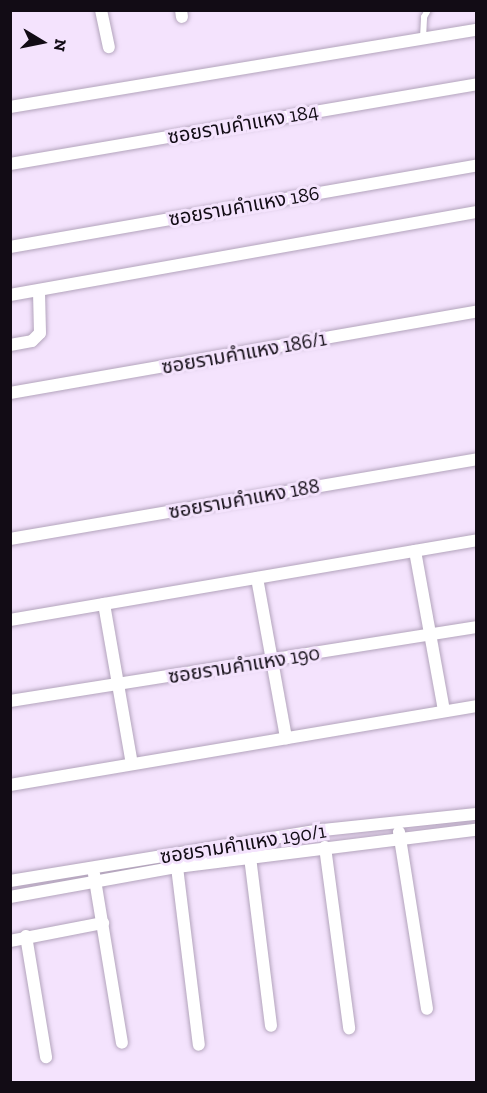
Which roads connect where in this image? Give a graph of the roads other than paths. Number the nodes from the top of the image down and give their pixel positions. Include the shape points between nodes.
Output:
1 (101, 10) edge
2 (428, 10) edge
3 (477, 30) edge
4 (423, 39) junction
5 (109, 46) dead end
6 (477, 84) edge
7 (10, 107) edge
8 (10, 164) edge
9 (477, 166) edge
10 (477, 212) edge
11 (10, 247) edge
12 (39, 292) junction
13 (10, 295) edge
14 (477, 312) edge
15 (10, 345) edge
16 (10, 393) edge
17 (477, 459) edge
18 (10, 539) edge
19 (477, 540) edge
20 (415, 551) junction
21 (257, 578) junction
22 (104, 604) junction
23 (10, 620) edge
24 (477, 627) edge
25 (430, 636) junction
26 (273, 660) junction
27 (117, 684) junction
28 (10, 701) edge
29 (477, 706) edge
30 (444, 710) junction
31 (286, 738) junction
32 (132, 764) junction
33 (10, 785) edge
34 (477, 814) edge
35 (397, 824) junction
36 (477, 830) edge
37 (400, 839) junction
38 (325, 848) junction
39 (250, 858) junction
40 (93, 867) junction
41 (177, 867) junction
42 (10, 881) edge
43 (95, 881) junction
44 (10, 897) edge
45 (103, 923) junction
46 (26, 936) junction
47 (10, 941) edge
48 (428, 1009) dead end
49 (271, 1026) dead end
50 (349, 1028) dead end
51 (122, 1043) dead end
52 (199, 1046) dead end
53 (46, 1057) dead end

1 - 5 street
2 - 4 lane
3 - 4 street
4 - 7 street
6 - 8 street, ซอยรามคำแหง 184
9 - 11 street, ซอยรามคำแหง 186
10 - 12 street
12 - 13 street
12 - 15 street via 40,333 32,341
14 - 16 street, ซอยรามคำแหง 186/1
17 - 18 street, ซอยรามคำแหง 188
19 - 20 street
20 - 21 street
20 - 25 street
21 - 22 street
21 - 26 street
22 - 23 street
22 - 27 street
24 - 25 street, ซอยรามคำแหง 190
25 - 26 street, ซอยรามคำแหง 190
25 - 30 street
26 - 27 street, ซอยรามคำแหง 190
26 - 31 street
27 - 28 street, ซอยรามคำแหง 190
27 - 32 street
29 - 30 street
30 - 31 street
31 - 32 street
32 - 33 street
34 - 35 street, ซอยรามคำแหง 190/1
35 - 37 street
35 - 40 street, ซอยรามคำแหง 190/1 via 323,830
36 - 37 street, ซอยรามคำแหง 190/1
37 - 38 street, ซอยรามคำแหง 190/1
37 - 48 street
38 - 39 street, ซอยรามคำแหง 190/1
38 - 50 street
39 - 41 street, ซอยรามคำแหง 190/1
39 - 49 street
40 - 42 street, ซอยรามคำแหง 190/1
40 - 43 street
41 - 43 street, ซอยรามคำแหง 190/1
41 - 52 street
43 - 44 street, ซอยรามคำแหง 190/1
43 - 45 street
45 - 46 street
45 - 51 street
46 - 47 street
46 - 53 street

